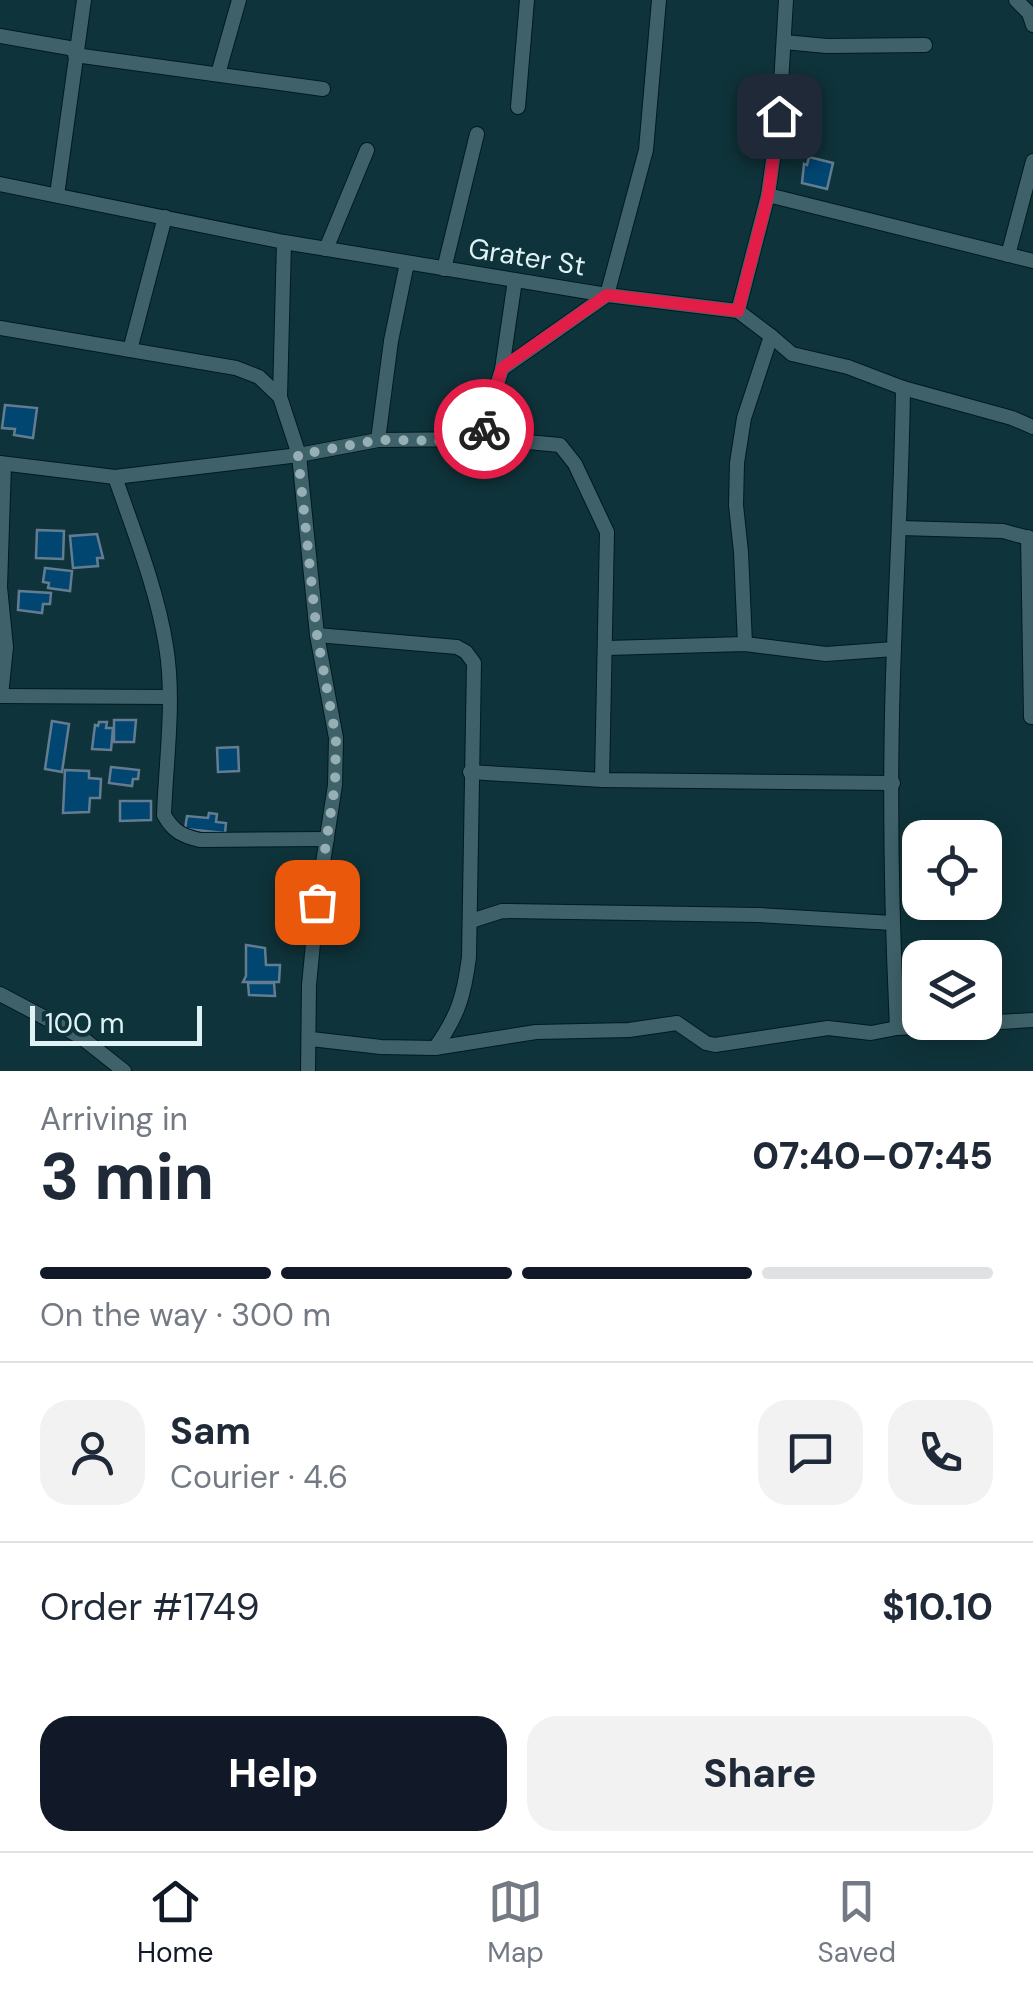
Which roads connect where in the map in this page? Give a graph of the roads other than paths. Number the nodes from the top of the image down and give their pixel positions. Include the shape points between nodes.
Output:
1 (84, 0) edge
2 (239, 0) edge
3 (527, 0) edge
4 (658, 0) edge
5 (786, 0) edge
6 (1016, 0) edge
7 (1033, 25) edge
8 (0, 36) edge
9 (784, 42) junction
10 (925, 44) dead end
11 (75, 52) junction
12 (218, 74) junction
13 (323, 89) dead end
14 (518, 108) dead end
15 (477, 134) dead end
16 (367, 150) dead end
17 (1033, 161) edge
18 (0, 184) edge
19 (57, 195) junction
20 (768, 196) junction
21 (165, 217) junction
22 (284, 242) junction
23 (326, 249) junction
24 (1008, 255) junction
25 (1033, 261) edge
26 (408, 263) junction
27 (444, 269) junction
28 (514, 280) junction
29 (607, 295) junction
30 (738, 311) junction
31 (0, 328) edge
32 (771, 336) junction
33 (130, 350) junction
34 (502, 368) junction
35 (903, 388) junction
36 (280, 397) junction
37 (1033, 427) edge
38 (482, 438) junction
39 (378, 440) junction
40 (298, 455) junction
41 (2, 463) edge
42 (115, 477) junction
43 (901, 528) junction
44 (1030, 538) edge
45 (317, 635) junction
46 (745, 644) junction
47 (606, 648) junction
48 (894, 649) junction
49 (1, 696) edge
50 (168, 698) junction
51 (1030, 718) dead end
52 (470, 772) junction
53 (602, 780) junction
54 (893, 783) junction
55 (327, 838) junction
56 (471, 921) junction
57 (892, 923) junction
58 (0, 994) edge
59 (1033, 1020) edge
60 (897, 1028) junction
61 (311, 1039) junction
62 (435, 1048) junction
63 (124, 1071) edge
64 (308, 1071) edge

1 - 11 street
2 - 12 street
3 - 14 street
4 - 29 street via 646,150
5 - 9 street
6 - 7 street
8 - 11 street
9 - 10 street
9 - 20 street
11 - 12 street
11 - 19 street
12 - 13 street
15 - 27 street
16 - 23 street
17 - 24 street
18 - 19 street, Grater St
19 - 21 street, Grater St
20 - 24 street
20 - 30 street
21 - 22 street, Grater St
21 - 33 street
22 - 23 street, Grater St
22 - 36 street
23 - 26 street, Grater St
24 - 25 street
26 - 27 street, Grater St
26 - 39 street
27 - 28 street, Grater St
28 - 29 street, Grater St
28 - 34 street
29 - 30 street, Grater St
29 - 34 street
30 - 32 street
31 - 33 street
32 - 35 street via 792,354
32 - 46 street via 737,463
33 - 36 street via 236,368 259,377
34 - 38 street
35 - 37 street
35 - 43 street
36 - 40 street
38 - 39 street
38 - 47 street via 560,445 575,464 607,532
39 - 40 street
40 - 42 street
40 - 45 street
41 - 42 street
41 - 49 street
42 - 50 street via 166,646
43 - 44 street
43 - 48 street
44 - 51 street
45 - 52 street via 466,652 474,664
45 - 55 street via 336,738
46 - 47 street
46 - 48 street via 826,654
47 - 53 street
48 - 54 street
49 - 50 street
50 - 55 street via 164,814 170,826 200,840
52 - 53 street
52 - 56 street
53 - 54 street
54 - 57 street
55 - 61 street via 309,985
56 - 57 street via 502,911
56 - 62 street via 464,994
57 - 60 street
58 - 63 street via 81,1037
59 - 60 street
60 - 62 street via 828,1028 715,1045 677,1023 536,1032
61 - 62 street
61 - 64 street

